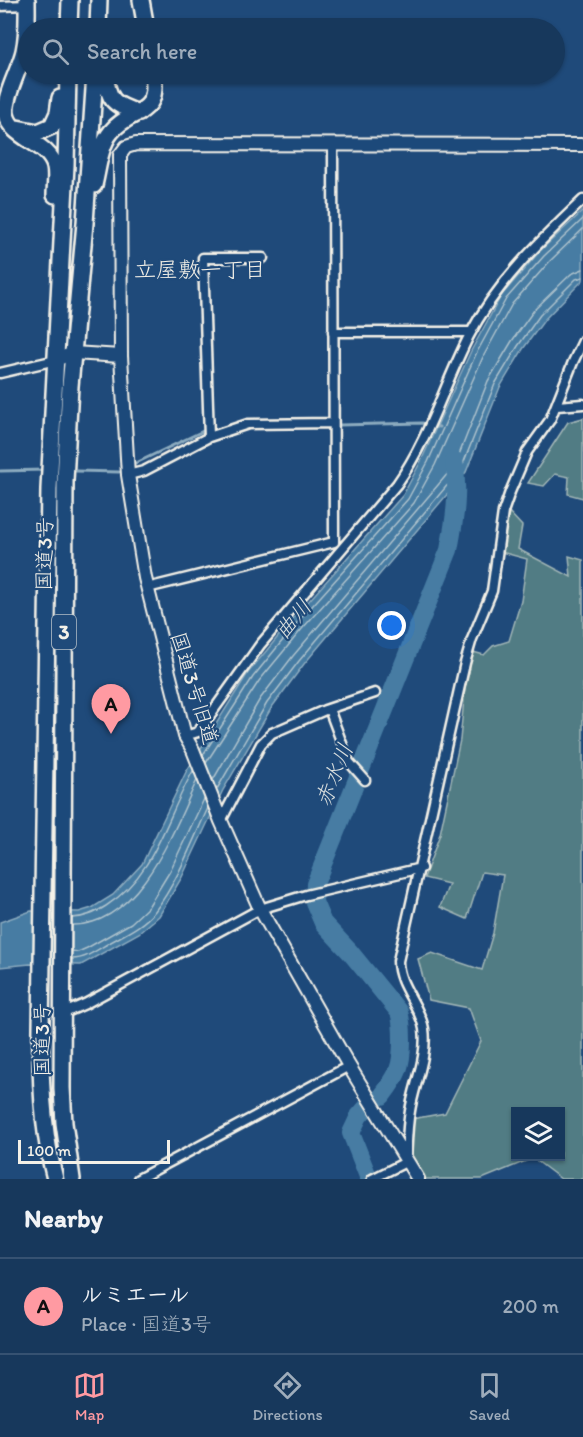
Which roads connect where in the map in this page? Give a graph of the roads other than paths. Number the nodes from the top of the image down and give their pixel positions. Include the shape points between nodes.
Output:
1 (70, 0) edge
2 (141, 0) edge
3 (27, 3) edge
4 (0, 6) edge
5 (69, 18) edge
6 (144, 18) edge
7 (18, 72) edge
8 (61, 84) edge
9 (68, 84) edge
10 (94, 84) edge
11 (107, 84) edge
12 (153, 84) edge
13 (138, 113) junction
14 (15, 128) junction
15 (333, 146) junction
16 (583, 146) edge
17 (583, 200) edge
18 (85, 223) junction
19 (263, 258) dead end
20 (59, 279) junction
21 (333, 332) junction
22 (471, 332) junction
23 (583, 341) edge
24 (73, 353) junction
25 (121, 356) junction
26 (56, 360) junction
27 (0, 373) edge
28 (583, 404) edge
29 (557, 406) junction
30 (333, 423) junction
31 (209, 437) junction
32 (128, 475) junction
33 (147, 588) junction
34 (375, 693) dead end
35 (329, 709) junction
36 (185, 736) junction
37 (365, 780) dead end
38 (219, 815) junction
39 (421, 868) junction
40 (261, 909) junction
41 (62, 1014) junction
42 (349, 1066) junction
43 (406, 1162) junction
44 (55, 1179) edge
45 (72, 1179) edge
46 (138, 1179) edge
47 (372, 1179) edge
48 (418, 1179) edge

1 - 5 highway
2 - 6 highway
3 - 4 street
7 - 14 highway via 6,109 10,126
8 - 14 highway via 58,113 52,126 38,132
9 - 20 highway, 国道3号 / 3
10 - 18 highway, 国道3号 / 3
11 - 13 highway via 112,101 120,108
12 - 13 highway via 147,108
13 - 18 highway via 110,133
14 - 20 highway via 49,154 55,167
15 - 16 street
15 - 21 street
15 - 25 street, 国道3号旧道 via 126,147 120,155
17 - 22 street via 512,270
18 - 24 highway, 国道3号 / 3
19 - 31 street via 203,258
20 - 26 highway, 国道3号 / 3
21 - 22 street
21 - 30 street
22 - 36 street via 415,459 260,645 198,732
23 - 29 street
24 - 25 street
24 - 26 street
24 - 41 highway, 国道3号 / 3 via 65,481
25 - 32 street, 国道3号旧道
26 - 27 street
26 - 44 highway, 国道3号 / 3 via 46,600 40,1061
28 - 29 street
29 - 39 street via 527,452 503,512 492,591 465,663
30 - 31 street via 248,424
30 - 33 street via 334,542
31 - 32 street via 144,471
32 - 33 street, 国道3号旧道
33 - 36 street, 国道3号旧道
34 - 35 street
35 - 37 street via 350,762
35 - 38 street via 272,734 261,744
36 - 38 street, 国道3号旧道
38 - 40 street, 国道3号旧道
39 - 40 street
39 - 43 street via 398,961 402,981 424,1029 421,1065 409,1112
40 - 41 street
40 - 42 street, 国道3号旧道
41 - 45 highway, 国道3号 / 3 via 62,1088
42 - 43 street, 国道3号旧道
42 - 46 street
43 - 47 street
43 - 48 street, 国道3号旧道

